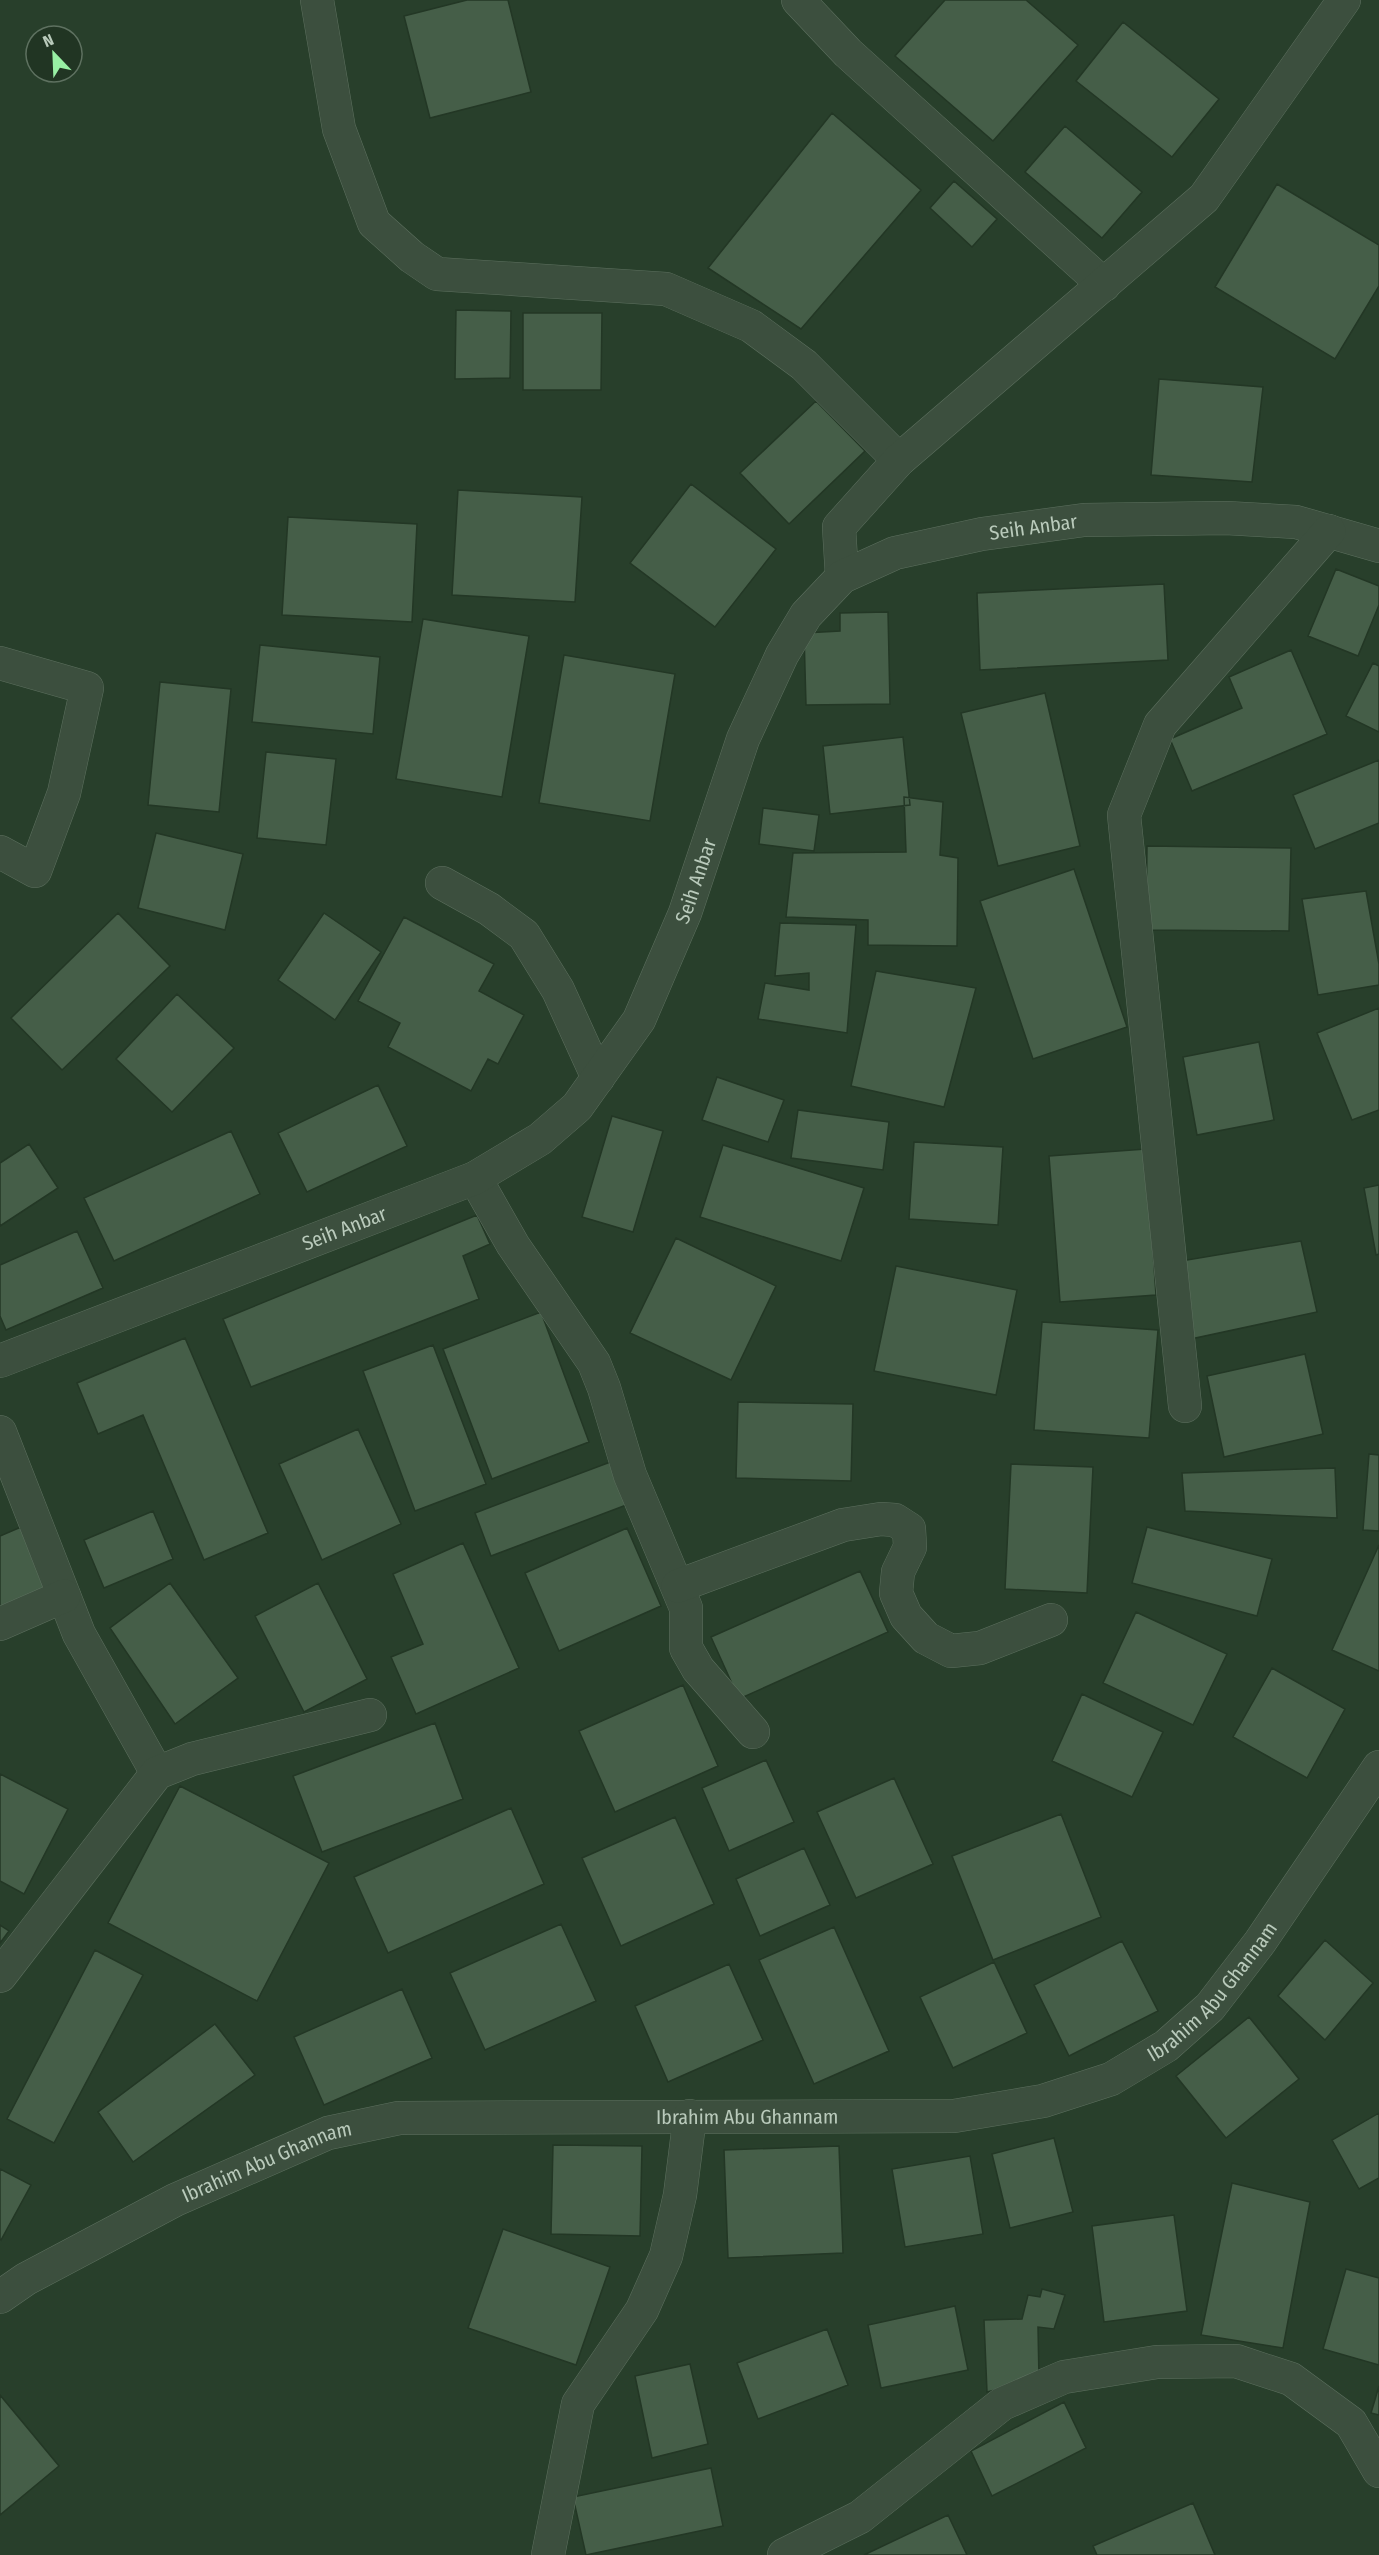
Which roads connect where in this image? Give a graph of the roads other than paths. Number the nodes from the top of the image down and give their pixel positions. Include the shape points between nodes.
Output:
1 (317, 0) edge
2 (798, 0) edge
3 (1344, 0) edge
4 (1104, 285) junction
5 (899, 460) junction
6 (1329, 531) junction
7 (1379, 546) edge
8 (842, 577) junction
9 (0, 663) edge
10 (0, 852) edge
11 (442, 883) dead end
12 (598, 1078) junction
13 (475, 1178) junction
14 (0, 1361) edge
15 (1185, 1406) dead end
16 (0, 1432) edge
17 (678, 1586) junction
18 (64, 1596) junction
19 (1051, 1620) dead end
20 (0, 1624) edge
21 (370, 1715) dead end
22 (753, 1732) dead end
23 (1379, 1767) edge
24 (157, 1773) junction
25 (0, 1976) edge
26 (690, 2116) junction
27 (0, 2297) edge
28 (1379, 2471) edge
29 (548, 2555) edge
30 (784, 2555) edge

1 - 5 street via 339,129 374,223 412,257 437,274 666,289 751,326 795,358
2 - 4 street via 848,52
3 - 4 street via 1204,198
4 - 5 street
5 - 8 street via 839,527
6 - 7 street, Seih Anbar
6 - 8 street, Seih Anbar via 1296,522 1226,518 1084,520 982,534 895,553
6 - 15 street via 1160,725 1124,815
8 - 12 street, Seih Anbar via 806,615 782,655 743,739 685,913 639,1020
9 - 10 street via 87,688 64,794 35,871
11 - 12 street via 489,909 524,935 558,990
12 - 13 street, Seih Anbar via 577,1107 540,1139
13 - 14 street, Seih Anbar
13 - 17 street via 513,1245 594,1363 630,1474
16 - 18 street
17 - 19 street via 843,1526 895,1520 909,1529 910,1546 898,1572 896,1593 906,1616 926,1638 951,1652 980,1648
17 - 22 street via 686,1608 686,1648 698,1669
18 - 20 street
18 - 24 street via 79,1634
21 - 24 street via 192,1759
23 - 26 street, Ibrahim Abu Ghannam via 1260,1942 1210,2007 1166,2046 1111,2079 1043,2101 954,2116
24 - 25 street
26 - 27 street, Ibrahim Abu Ghannam via 399,2118 328,2133 176,2200 26,2279
26 - 29 street via 680,2195 666,2256 642,2310 578,2404
28 - 30 street via 1351,2423 1291,2379 1236,2361 1157,2362 1064,2377 1002,2404 860,2517

